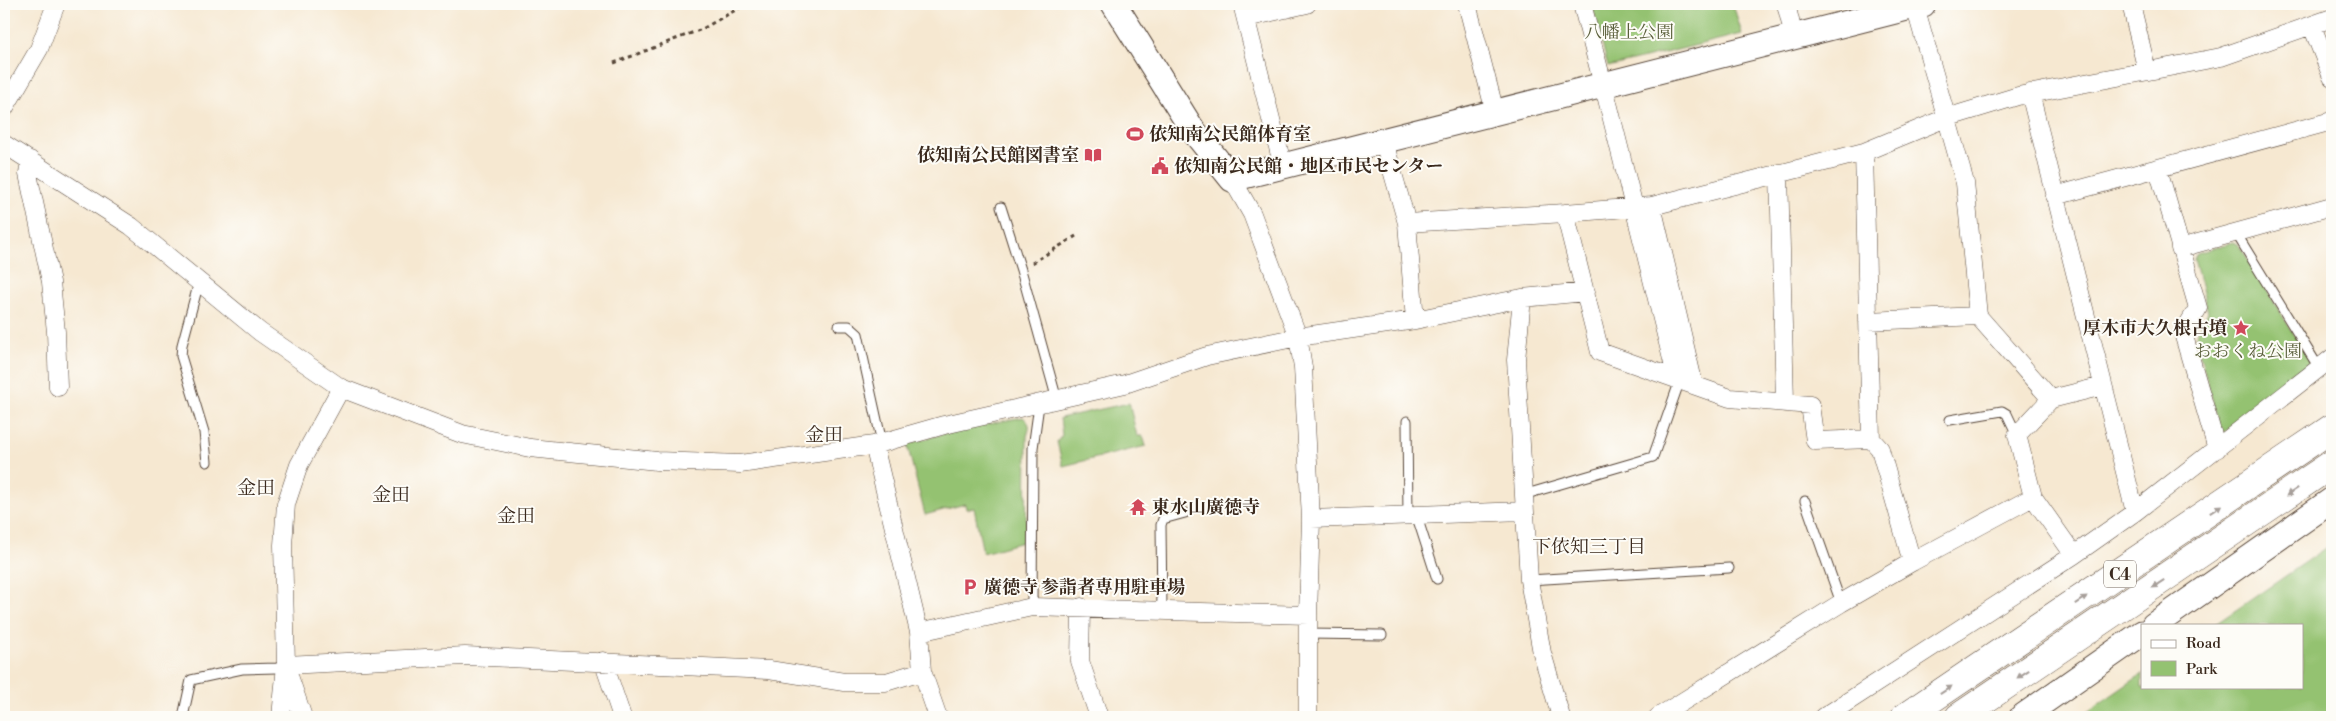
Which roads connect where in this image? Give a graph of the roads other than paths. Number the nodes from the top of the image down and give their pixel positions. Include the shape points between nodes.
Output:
1 (56, 4) edge
2 (1114, 4) edge
3 (1307, 4) edge
4 (1467, 4) edge
5 (1582, 4) edge
6 (1786, 4) edge
7 (2130, 4) edge
8 (1919, 5) edge
9 (1244, 11) edge
10 (2332, 18) edge
11 (2312, 26) junction
12 (1794, 36) junction
13 (2147, 71) junction
14 (1600, 73) dead end
15 (2332, 77) edge
16 (2030, 93) junction
17 (1606, 95) dead end
18 (4, 109) edge
19 (1495, 112) junction
20 (1946, 118) junction
21 (2332, 121) edge
22 (1384, 142) junction
23 (4, 144) edge
24 (1864, 152) junction
25 (30, 160) junction
26 (1283, 167) junction
27 (2158, 169) junction
28 (1778, 173) junction
29 (1232, 180) junction
30 (2056, 196) junction
31 (1652, 206) junction
32 (2332, 206) edge
33 (1001, 207) dead end
34 (1634, 208) junction
35 (1565, 213) junction
36 (1407, 223) junction
37 (2236, 233) junction
38 (2180, 248) junction
39 (199, 282) junction
40 (1586, 292) junction
41 (1522, 298) junction
42 (1978, 316) junction
43 (1415, 320) junction
44 (1868, 322) junction
45 (839, 326) dead end
46 (1298, 337) junction
47 (2326, 363) edge
48 (1684, 381) junction
49 (2103, 386) junction
50 (58, 387) dead end
51 (341, 388) junction
52 (2051, 399) junction
53 (1057, 400) junction
54 (1785, 402) junction
55 (1038, 405) junction
56 (1950, 420) dead end
57 (1407, 421) dead end
58 (2332, 428) edge
59 (2017, 435) junction
60 (1871, 439) junction
61 (878, 444) junction
62 (2217, 449) junction
63 (207, 462) dead end
64 (2332, 464) edge
65 (2033, 497) junction
66 (2332, 500) edge
67 (1806, 501) dead end
68 (1523, 503) junction
69 (1185, 512) dead end
70 (2135, 512) junction
71 (1413, 517) junction
72 (1311, 520) junction
73 (2074, 555) junction
74 (1912, 562) junction
75 (1729, 568) dead end
76 (1437, 579) dead end
77 (1529, 580) junction
78 (1841, 603) junction
79 (1032, 607) junction
80 (1081, 607) junction
81 (1162, 610) junction
82 (1308, 614) junction
83 (2155, 624) edge
84 (918, 632) junction
85 (1308, 634) junction
86 (2141, 634) edge
87 (1382, 635) dead end
88 (603, 661) junction
89 (286, 665) junction
90 (922, 671) junction
91 (183, 717) edge
92 (281, 717) edge
93 (303, 717) edge
94 (622, 717) edge
95 (938, 717) edge
96 (1099, 717) edge
97 (1308, 717) edge
98 (1561, 717) edge
99 (1658, 717) edge
100 (1824, 717) edge
101 (1906, 717) edge
102 (1959, 717) edge
103 (2022, 717) edge

1 - 18 street via 39,49
2 - 29 street via 1192,129
3 - 9 street
4 - 19 street
5 - 14 street
6 - 12 street
7 - 13 street
8 - 12 street
8 - 20 street
9 - 26 street
10 - 11 street
11 - 13 street via 2221,57
11 - 15 street
12 - 19 street
13 - 16 street
16 - 20 street
16 - 30 street
17 - 34 street
19 - 22 street
20 - 24 street
20 - 42 street via 1965,183
21 - 27 street
22 - 26 street
22 - 36 street
23 - 25 street
24 - 28 street
24 - 44 street
25 - 39 street via 131,226
25 - 50 street via 28,174 51,282
26 - 29 street
27 - 30 street
27 - 38 street
28 - 31 street
28 - 54 street
29 - 46 street via 1252,214
30 - 49 street
31 - 34 street
31 - 48 street
32 - 37 street
33 - 53 lane
34 - 35 street
34 - 48 street
35 - 36 street
35 - 40 street
36 - 43 street
37 - 38 street
37 - 47 lane
38 - 62 street via 2198,308 2184,333
39 - 51 street via 260,332
39 - 63 lane via 181,356 204,432
40 - 41 street
40 - 48 street via 1600,352
41 - 43 street
41 - 68 street via 1516,360
42 - 44 street
42 - 52 street
43 - 46 street
44 - 60 street
45 - 61 lane via 849,326 858,334
46 - 53 street via 1207,356 1125,384
46 - 72 street via 1304,368
47 - 62 street
48 - 54 street via 1730,398
48 - 68 lane via 1653,457
49 - 52 street
49 - 70 street
51 - 61 street via 462,434 530,448 657,461 740,464
51 - 89 street via 299,464 286,504 282,545
52 - 59 street
53 - 55 street
54 - 60 street via 1810,404 1815,441
55 - 61 street via 944,425
55 - 79 lane via 1033,448
56 - 59 lane via 2002,411 2007,414
57 - 71 lane
101 -> 58 highway, C4
59 - 65 street
60 - 74 street via 1880,449
61 - 84 street
62 - 70 street
64 -> 102 highway, C4
65 - 73 street
65 - 74 street
66 - 83 street
67 - 78 lane
68 - 71 street
68 - 77 street
69 - 81 lane via 1163,519 1161,524
70 - 73 street
71 - 72 street
71 - 76 lane
72 - 82 street
73 - 100 street
74 - 78 street
75 - 77 lane
77 - 98 street via 1542,653
78 - 99 street
79 - 80 street
79 - 84 street
80 - 81 street
80 - 96 street via 1080,661
81 - 82 street
82 - 85 street
84 - 90 street
85 - 87 lane
85 - 97 street
86 - 103 street
88 - 89 street via 465,656
88 - 90 street via 768,670 844,682 886,682
88 - 94 street
89 - 91 lane via 242,669 191,680
89 - 92 street
89 - 93 street
90 - 95 street

